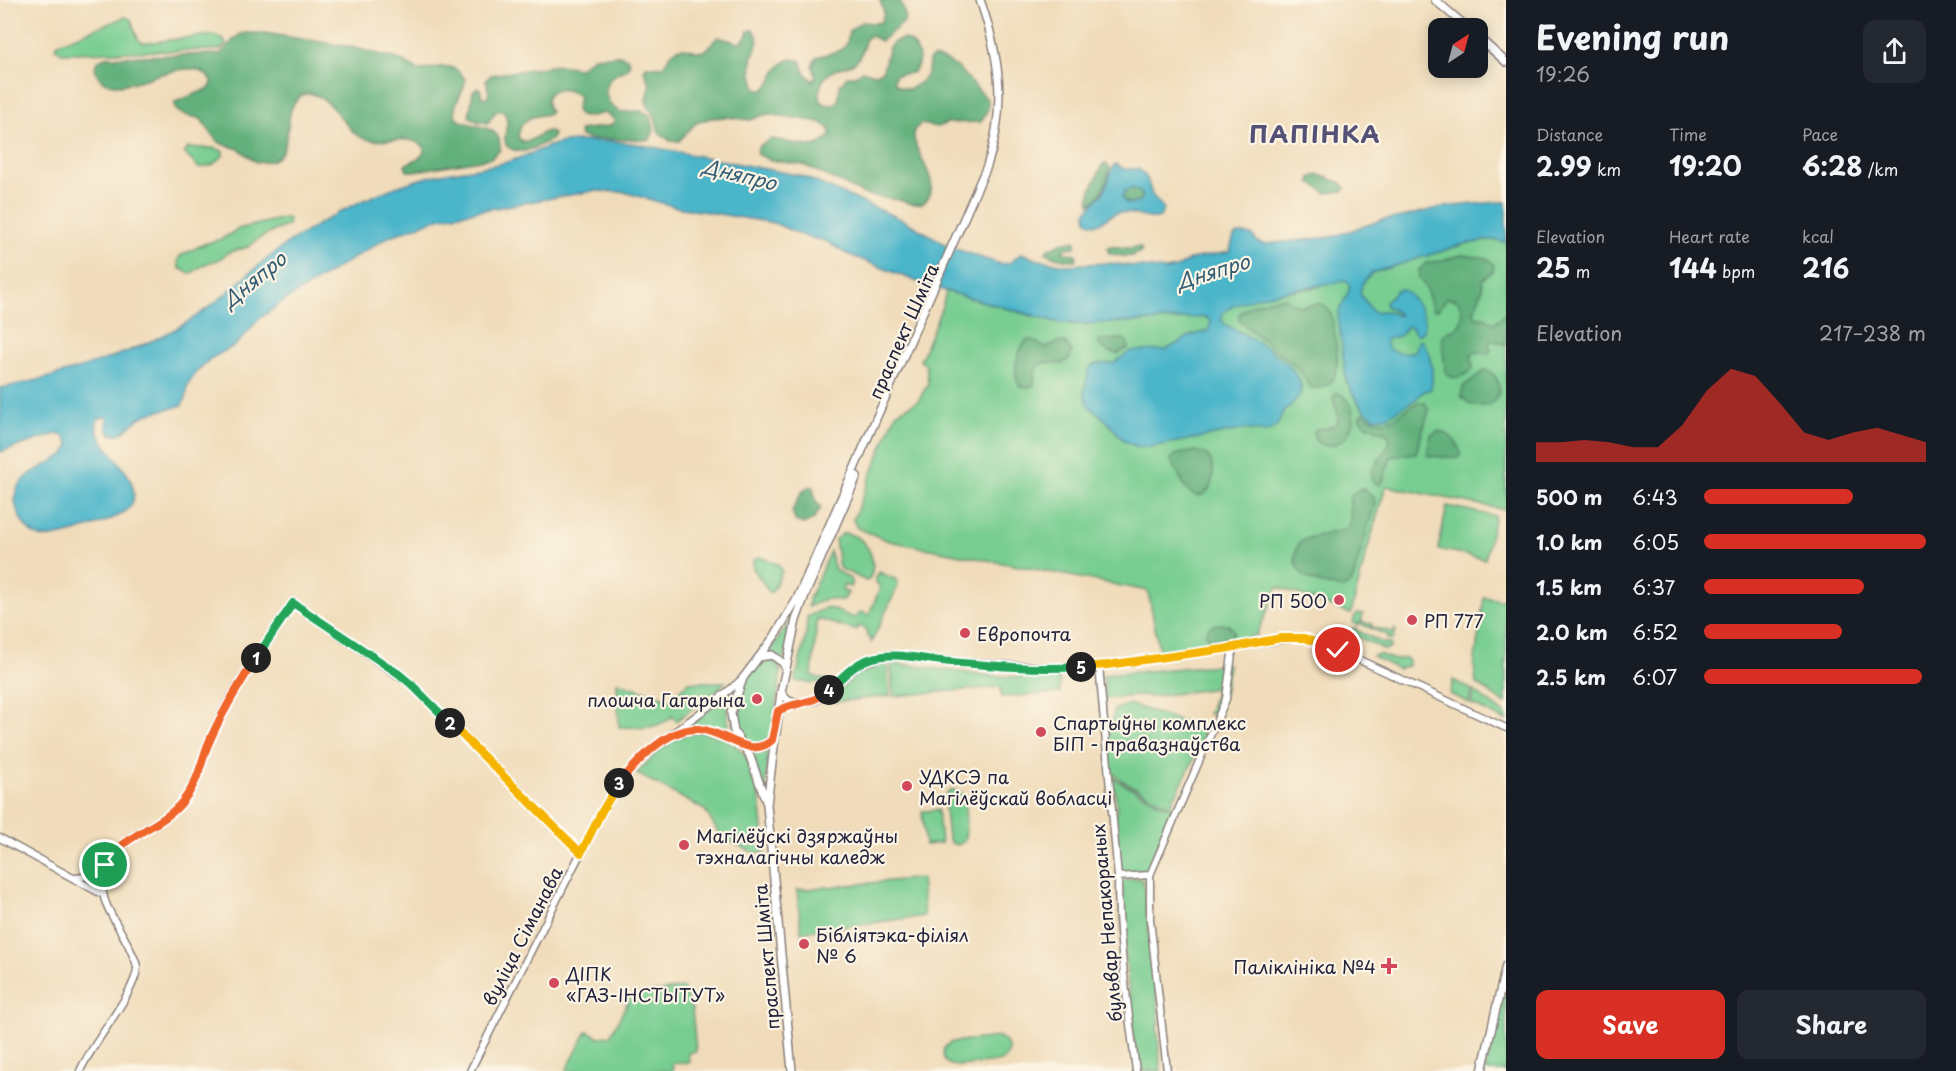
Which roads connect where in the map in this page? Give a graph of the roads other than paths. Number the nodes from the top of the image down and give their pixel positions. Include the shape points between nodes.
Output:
1 (982, 0) edge
2 (1435, 0) edge
3 (1456, 18) edge
4 (1488, 46) edge
5 (1506, 62) edge
6 (904, 360) junction
7 (1233, 647) junction
8 (759, 657) junction
9 (1099, 666) junction
10 (786, 669) junction
11 (743, 678) junction
12 (781, 692) junction
13 (801, 704) junction
14 (778, 711) junction
15 (1506, 728) edge
16 (776, 733) junction
17 (672, 735) junction
18 (742, 745) junction
19 (767, 804) junction
20 (0, 838) edge
21 (581, 853) junction
22 (105, 865) junction
23 (1150, 875) junction
24 (1118, 877) junction
25 (75, 878) junction
26 (102, 894) junction
27 (1506, 965) edge
28 (80, 1071) edge
29 (470, 1071) edge
30 (792, 1071) edge
31 (1136, 1071) edge
32 (1167, 1071) edge
33 (1482, 1071) edge

1 - 6 main road, праспект Шміта via 997,56 1000,121 996,141 989,171
2 - 3 main road
4 - 5 main road
6 - 8 main road, праспект Шміта via 797,599
6 - 10 main road, праспект Шміта via 805,595
7 - 9 main road
7 - 15 main road via 1293,638 1321,643
7 - 23 main road via 1226,699
8 - 10 main road via 772,655
8 - 11 main road, праспект Шміта
9 - 13 main road via 1006,666 888,655 858,665 817,700
9 - 24 main road, бульвар Непакораных
10 - 12 main road, праспект Шміта
11 - 17 main road, вуліца Сіманава
11 - 18 main road, праспект Шміта via 731,713 734,732
12 - 13 main road via 791,702
12 - 14 main road, праспект Шміта
13 - 14 main road
14 - 16 main road, праспект Шміта
16 - 18 main road via 763,747
16 - 19 main road, праспект Шміта
17 - 18 main road, вуліца Сіманава via 698,729
17 - 21 main road, вуліца Сіманава via 639,761 620,783
18 - 19 main road, праспект Шміта via 753,763
19 - 30 main road, праспект Шміта
20 - 25 main road
21 - 22 main road via 412,685 293,603 228,702 191,792 176,809 115,850
21 - 29 main road, вуліца Сіманава
22 - 25 main road via 85,877
22 - 26 main road
23 - 24 main road
23 - 32 main road via 1150,920
24 - 31 main road, бульвар Непакораных via 1126,996
25 - 26 main road
26 - 28 main road via 136,964 130,990
27 - 33 main road

